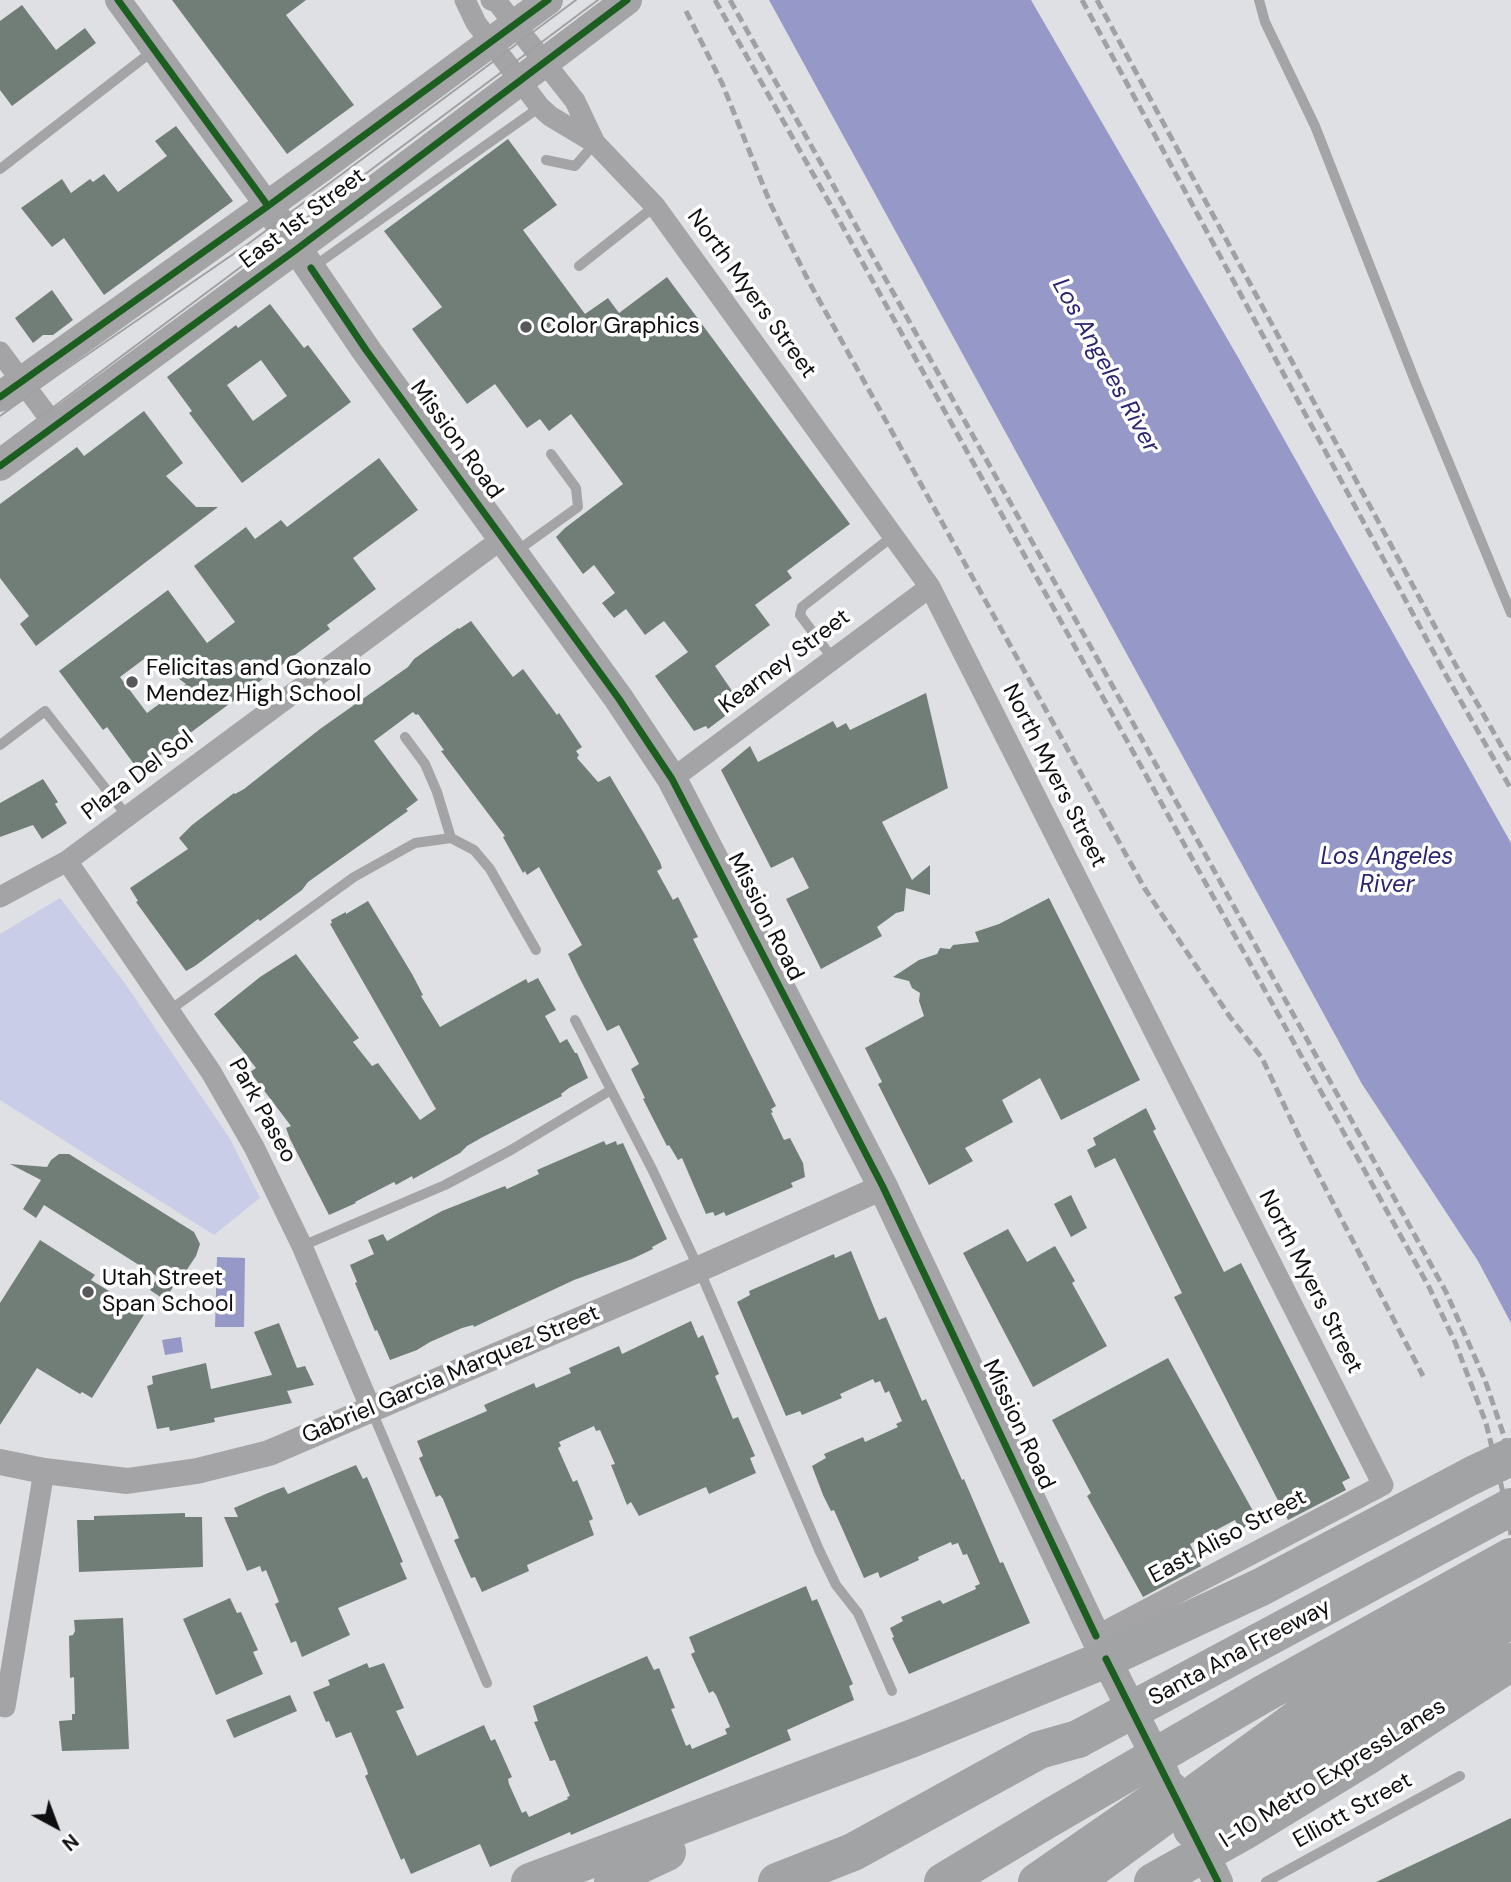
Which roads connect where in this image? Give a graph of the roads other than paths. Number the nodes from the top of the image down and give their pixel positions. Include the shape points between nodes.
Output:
1 (118, 0) edge
2 (465, 0) edge
3 (491, 0) edge
4 (548, 0) edge
5 (628, 0) edge
6 (1259, 0) edge
7 (155, 50) junction
8 (540, 107) junction
9 (595, 143) junction
10 (546, 160) dead end
11 (0, 170) edge
12 (268, 206) junction
13 (655, 206) junction
14 (304, 258) junction
15 (579, 265) dead end
16 (0, 352) edge
17 (11, 389) edge
18 (55, 426) junction
19 (551, 454) dead end
20 (0, 466) edge
21 (892, 536) junction
22 (509, 545) junction
23 (930, 587) junction
24 (1511, 613) edge
25 (833, 659) junction
26 (405, 737) dead end
27 (0, 745) edge
28 (672, 779) junction
29 (127, 816) junction
30 (451, 838) junction
31 (67, 861) junction
32 (0, 897) edge
33 (536, 950) dead end
34 (170, 1010) junction
35 (575, 1020) dead end
36 (611, 1090) junction
37 (883, 1187) junction
38 (303, 1246) junction
39 (699, 1269) junction
40 (371, 1409) junction
41 (1511, 1457) edge
42 (0, 1462) edge
43 (44, 1471) junction
44 (1383, 1485) joint
45 (1511, 1507) edge
46 (1511, 1558) edge
47 (1511, 1577) edge
48 (1502, 1639) edge
49 (1101, 1647) junction
50 (487, 1683) dead end
51 (1511, 1690) edge
52 (892, 1691) dead end
53 (5, 1707) dead end
54 (914, 1738) junction
55 (1078, 1739) junction
56 (1460, 1776) dead end
57 (1171, 1788) junction
58 (1038, 1825) junction
59 (1192, 1829) junction
60 (530, 1882) edge
61 (613, 1882) edge
62 (777, 1882) edge
63 (847, 1882) edge
64 (943, 1882) edge
65 (973, 1882) edge
66 (1037, 1882) edge
67 (1074, 1882) edge
68 (1153, 1882) edge
69 (1206, 1882) edge
70 (1218, 1882) edge
71 (1265, 1882) edge

1 - 7 street
2 - 8 street, North Myers Street via 476,23
3 - 9 street, North Myers Street via 568,90
4 - 12 main road, East 1st Street, bridge
5 - 14 main road, East 1st Street, bridge via 354,206
6 - 24 lane via 1315,126
7 - 11 lane
7 - 12 street
8 - 9 street, North Myers Street
8 - 14 lane
9 - 10 lane via 575,166
9 - 13 street, North Myers Street
12 - 14 main road, Mission Road
12 - 17 main road, East 1st Street
13 - 15 lane
13 - 21 street, North Myers Street
14 - 18 main road, East 1st Street
14 - 22 main road, Mission Road
16 - 17 street
17 - 18 street
18 - 20 main road, East 1st Street
19 - 22 lane via 576,488 578,507
21 - 23 street, North Myers Street
21 - 25 lane via 802,607 800,615
22 - 28 main road, Mission Road
22 - 29 street, Plaza Del Sol
23 - 25 street, Kearney Street
23 - 44 street, North Myers Street
25 - 28 street, Kearney Street
26 - 30 lane via 425,764
27 - 29 lane via 45,711
28 - 37 main road, Mission Road
29 - 31 street, Plaza Del Sol
30 - 33 lane via 474,850 490,869
30 - 34 lane via 415,843 354,877
31 - 32 street, Plaza Del Sol
31 - 34 street, Park Paseo
34 - 38 street, Park Paseo via 235,1113
35 - 36 lane
36 - 38 lane via 445,1185
36 - 39 lane
37 - 39 street, Gabriel Garcia Marquez Street
37 - 49 main road, Mission Road
38 - 40 street, Park Paseo
39 - 40 street, Gabriel Garcia Marquez Street
39 - 52 lane via 820,1552 836,1585 858,1613
40 - 43 street, Gabriel Garcia Marquez Street via 269,1453 197,1471 127,1481
40 - 50 lane
41 - 49 highway, bridge via 1261,1587
42 - 43 street, Gabriel Garcia Marquez Street
43 - 53 street
44 - 49 street, East Aliso Street
45 - 55 highway, Santa Ana Freeway, bridge
46 - 58 highway, Santa Ana Freeway, bridge
47 - 67 highway, bridge via 1301,1716
48 - 59 highway
48 - 68 highway, I-10 Metro ExpressLanes, bridge via 1367,1756
49 - 54 highway
49 - 57 main road, Mission Road
51 - 69 highway, I-10 Metro ExpressLanes via 1279,1841
54 - 60 highway
54 - 61 highway via 635,1867
55 - 62 highway, Santa Ana Freeway via 1040,1750 853,1852
55 - 63 highway
56 - 71 lane, Elliott Street
57 - 59 main road, Mission Road
57 - 66 highway
58 - 64 highway, Santa Ana Freeway
58 - 65 highway
59 - 70 main road, Mission Road

